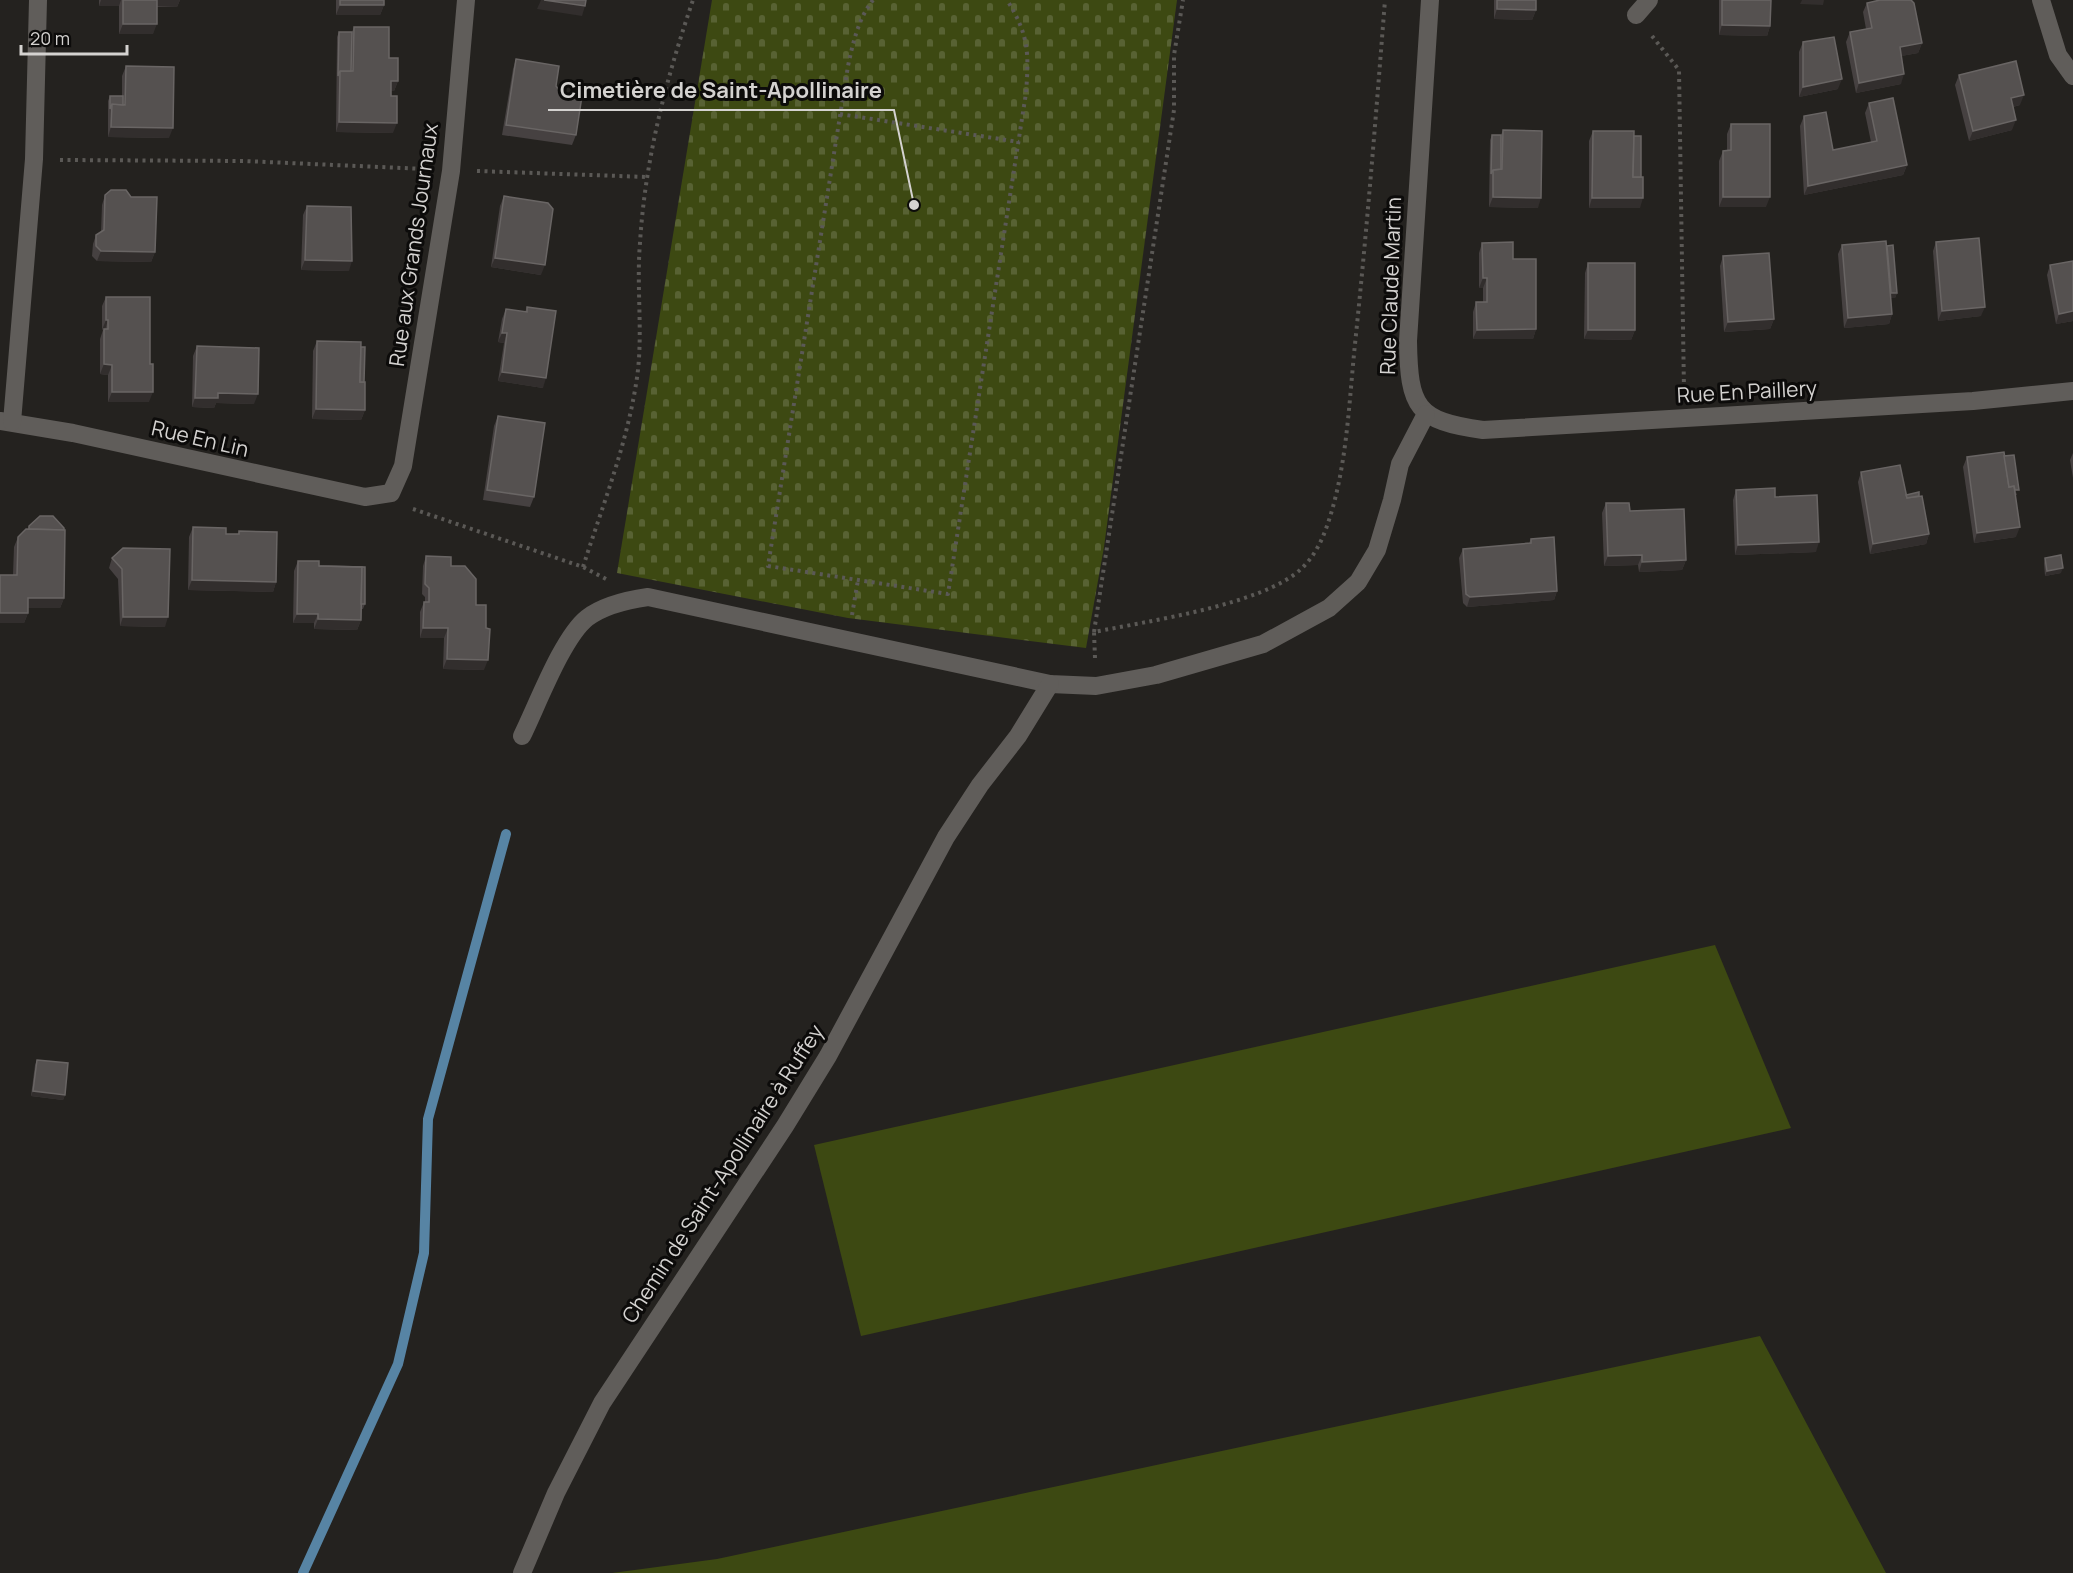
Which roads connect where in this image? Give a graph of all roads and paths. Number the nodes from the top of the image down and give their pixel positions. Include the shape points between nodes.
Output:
1 (38, 0) edge
2 (466, 0) edge
3 (693, 0) edge
4 (873, 0) edge
5 (1006, 0) edge
6 (1183, 0) edge
7 (1385, 0) edge
8 (1430, 0) edge
9 (1649, 0) edge
10 (2041, 0) edge
11 (1636, 15) joint
12 (2073, 76) edge
13 (840, 114) junction
14 (1019, 142) junction
15 (34, 159) junction
16 (451, 171) junction
17 (647, 177) junction
18 (2073, 392) edge
19 (1426, 414) junction
20 (1684, 419) junction
21 (6, 421) edge
22 (390, 493) junction
23 (583, 567) junction
24 (633, 599) junction
25 (1094, 632) junction
26 (1050, 684) junction
27 (1096, 686) junction
28 (522, 736) dead end
29 (522, 1573) edge

1 - 15 street
2 - 16 street, Rue aux Grands Journaux
3 - 17 path via 670,67
4 - 13 path via 865,9 852,47
5 - 14 path via 1025,34 1029,54
6 - 25 path via 1174,56 1174,110
7 - 25 path via 1350,393 1335,498 1319,546 1299,571 1262,593
8 - 19 street, Rue Claude Martin via 1408,341 1408,382
9 - 11 street
10 - 12 street via 2058,56
11 - 20 path via 1679,70
13 - 14 path
13 - 14 path via 768,566 948,594
15 - 16 path via 244,161
15 - 21 street
16 - 17 path
16 - 22 street, Rue aux Grands Journaux via 403,466
17 - 23 path via 639,261 637,382 623,442
18 - 20 street, Rue En Paillery
19 - 20 street, Rue En Paillery via 1453,426 1483,430
19 - 27 street via 1400,464 1377,550 1344,597 1263,644 1156,675
21 - 22 street, Rue En Lin via 365,496
22 - 23 path via 414,510
23 - 24 path
24 - 26 street via 663,598
24 - 28 street via 599,610 581,625 567,644
25 - 27 path
26 - 27 street
26 - 29 street, Chemin de Saint-Apollinaire à Ruffey via 946,837 828,1056 785,1126 602,1403 556,1492

